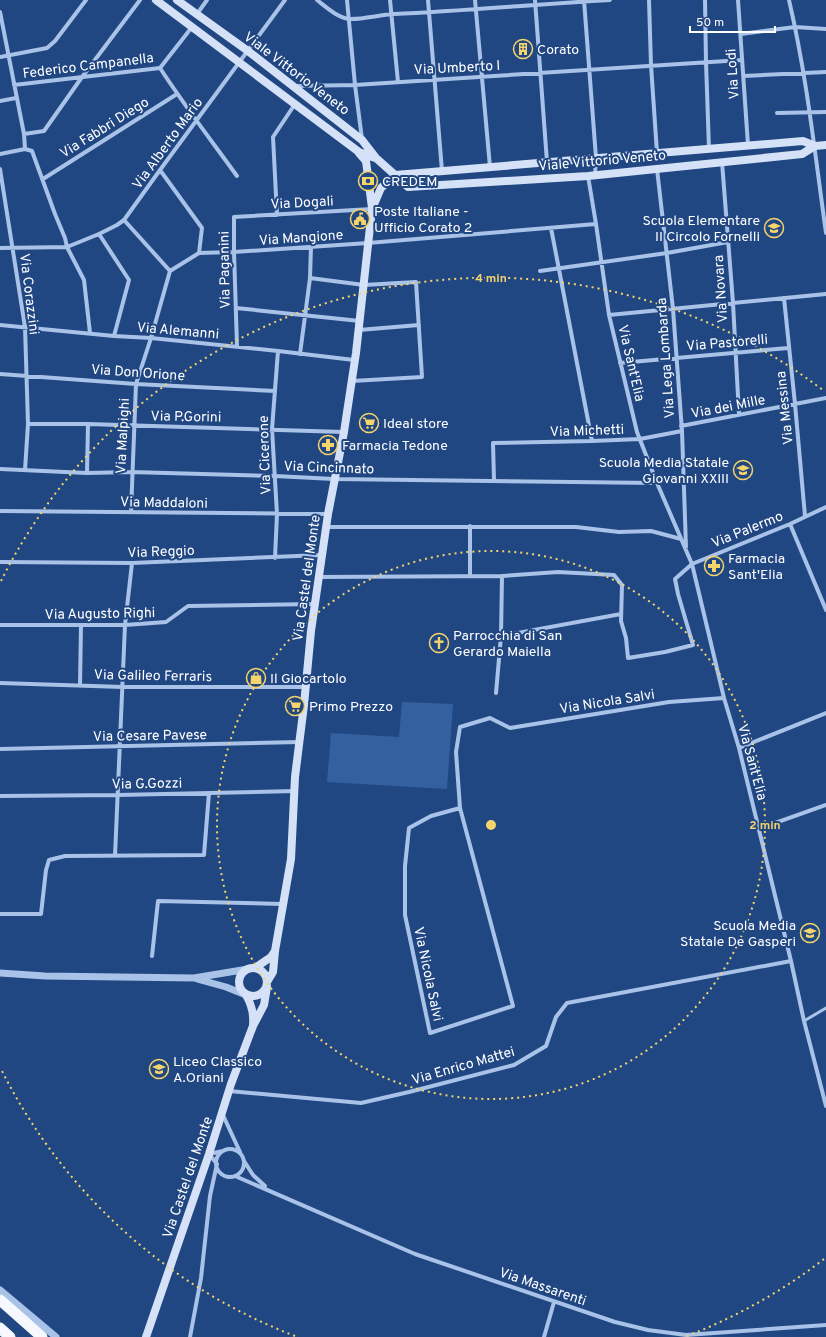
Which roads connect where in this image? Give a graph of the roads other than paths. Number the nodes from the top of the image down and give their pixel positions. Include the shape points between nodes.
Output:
1 (86, 0) edge
2 (140, 0) edge
3 (156, 0) edge
4 (177, 0) edge
5 (207, 0) edge
6 (285, 0) edge
7 (317, 0) edge
8 (347, 0) edge
9 (390, 0) edge
10 (428, 0) edge
11 (475, 0) edge
12 (610, 0) edge
13 (649, 0) edge
14 (705, 0) edge
15 (738, 0) edge
16 (789, 0) edge
17 (584, 1) edge
18 (535, 2) edge
19 (476, 10) junction
20 (0, 12) edge
21 (429, 13) junction
22 (196, 14) junction
23 (391, 14) junction
24 (350, 19) junction
25 (192, 27) junction
26 (795, 27) junction
27 (826, 29) edge
28 (741, 34) junction
29 (248, 51) junction
30 (8, 55) junction
31 (0, 57) edge
32 (742, 60) junction
33 (240, 62) junction
34 (706, 62) junction
35 (651, 65) junction
36 (160, 68) junction
37 (590, 69) junction
38 (826, 72) edge
39 (540, 73) junction
40 (803, 73) junction
41 (744, 76) junction
42 (82, 77) junction
43 (483, 77) junction
44 (434, 80) junction
45 (398, 82) junction
46 (354, 84) junction
47 (14, 85) junction
48 (294, 86) junction
49 (177, 94) junction
50 (16, 98) junction
51 (0, 101) edge
52 (296, 104) junction
53 (826, 112) edge
54 (777, 113) dead end
55 (810, 113) junction
56 (197, 119) junction
57 (24, 134) junction
58 (362, 140) junction
59 (748, 146) junction
60 (815, 146) junction
61 (826, 146) edge
62 (25, 149) junction
63 (709, 150) junction
64 (359, 152) junction
65 (657, 153) junction
66 (0, 154) edge
67 (376, 158) junction
68 (596, 158) junction
69 (547, 162) junction
70 (722, 162) junction
71 (490, 167) junction
72 (657, 168) junction
73 (0, 169) edge
74 (160, 170) junction
75 (442, 171) junction
76 (395, 174) junction
77 (237, 176) dead end
78 (591, 176) junction
79 (44, 179) junction
80 (372, 209) junction
81 (277, 215) junction
82 (234, 217) joint
83 (825, 218) edge
84 (124, 220) junction
85 (596, 224) junction
86 (551, 228) junction
87 (826, 233) edge
88 (99, 234) junction
89 (728, 242) junction
90 (368, 243) junction
91 (311, 247) junction
92 (0, 248) edge
93 (13, 248) junction
94 (67, 248) junction
95 (234, 252) junction
96 (199, 253) junction
97 (667, 253) junction
98 (601, 262) junction
99 (558, 268) junction
100 (170, 271) junction
101 (540, 271) dead end
102 (310, 278) junction
103 (364, 285) junction
104 (826, 294) edge
105 (784, 298) junction
106 (733, 303) junction
107 (236, 308) junction
108 (673, 308) junction
109 (609, 315) junction
110 (305, 316) junction
111 (360, 321) junction
112 (0, 325) edge
113 (418, 325) junction
114 (25, 328) junction
115 (359, 330) junction
116 (90, 334) junction
117 (114, 336) junction
118 (151, 338) junction
119 (237, 346) junction
120 (788, 348) junction
121 (278, 351) junction
122 (735, 352) junction
123 (300, 354) junction
124 (676, 357) junction
125 (354, 360) junction
126 (620, 363) junction
127 (0, 374) edge
128 (27, 375) junction
129 (351, 381) junction
130 (136, 384) junction
131 (275, 391) junction
132 (826, 398) edge
133 (795, 404) junction
134 (739, 415) junction
135 (28, 424) junction
136 (88, 424) junction
137 (134, 426) junction
138 (681, 428) junction
139 (272, 429) junction
140 (344, 432) junction
141 (640, 439) junction
142 (592, 442) junction
143 (0, 469) edge
144 (25, 470) junction
145 (131, 472) junction
146 (87, 473) junction
147 (276, 476) junction
148 (334, 479) junction
149 (494, 480) junction
150 (657, 483) junction
151 (826, 507) edge
152 (0, 511) edge
153 (131, 512) junction
154 (277, 514) junction
155 (328, 514) junction
156 (805, 516) junction
157 (790, 524) junction
158 (470, 526) junction
159 (326, 527) junction
160 (681, 539) junction
161 (686, 547) junction
162 (323, 555) junction
163 (275, 558) junction
164 (0, 562) edge
165 (132, 563) junction
166 (692, 564) junction
167 (470, 576) junction
168 (502, 576) junction
169 (319, 577) junction
170 (315, 604) junction
171 (826, 610) edge
172 (621, 614) junction
173 (0, 625) edge
174 (81, 625) junction
175 (125, 625) junction
176 (501, 636) junction
177 (0, 682) edge
178 (80, 685) junction
179 (123, 687) junction
180 (306, 687) junction
181 (496, 693) dead end
182 (724, 698) junction
183 (826, 713) edge
184 (300, 742) junction
185 (120, 747) junction
186 (739, 748) junction
187 (0, 749) edge
188 (295, 791) junction
189 (209, 793) junction
190 (118, 795) junction
191 (0, 796) edge
192 (826, 805) edge
193 (460, 808) junction
194 (758, 829) junction
195 (115, 856) junction
196 (282, 904) junction
197 (0, 914) edge
198 (275, 951) junction
199 (152, 956) dead end
200 (791, 961) junction
201 (252, 968) junction
202 (0, 973) edge
203 (194, 978) junction
204 (267, 984) junction
205 (246, 995) junction
206 (826, 1008) edge
207 (804, 1021) junction
208 (253, 1026) junction
209 (229, 1091) junction
210 (826, 1106) edge
211 (222, 1112) junction
212 (223, 1151) junction
213 (208, 1154) junction
214 (241, 1154) junction
215 (244, 1161) junction
216 (216, 1164) junction
217 (235, 1176) junction
218 (268, 1189) junction
219 (0, 1290) edge
220 (0, 1300) edge
221 (554, 1302) junction
222 (826, 1325) edge
223 (0, 1328) edge
224 (732, 1335) edge
225 (10, 1337) edge
226 (42, 1337) edge
227 (56, 1337) edge
228 (146, 1337) edge
229 (190, 1337) edge
230 (544, 1337) edge

1 - 30 street via 47,48
2 - 42 street
3 - 25 main road, Viale Vittorio Veneto
4 - 22 main road, Viale Vittorio Veneto
5 - 22 street
6 - 29 street, Via Alberto Mario
7 - 24 street via 336,14
8 - 24 street
9 - 23 street
10 - 21 street
11 - 19 street
12 - 17 street
13 - 35 street
14 - 34 street
15 - 28 street, Via Lodi
16 - 26 street
17 - 18 street
17 - 37 street, Via Sant'Elia
18 - 19 street
18 - 39 street
19 - 21 street
19 - 43 street
20 - 30 street
21 - 23 street
21 - 44 street
22 - 29 main road, Viale Vittorio Veneto
23 - 24 street
23 - 45 street
24 - 46 street
25 - 33 main road, Viale Vittorio Veneto
25 - 36 street, Federico Campanella
26 - 27 street
26 - 28 street
26 - 40 street
28 - 32 street, Via Lodi
29 - 33 street, Via Alberto Mario
29 - 48 main road, Viale Vittorio Veneto
30 - 31 street
30 - 47 street
32 - 34 street, Via Umberto I
32 - 41 street, Via Lodi
33 - 52 main road, Viale Vittorio Veneto
33 - 56 street, Via Alberto Mario
34 - 35 street, Via Umberto I
34 - 63 street
35 - 37 street, Via Umberto I
35 - 65 street
36 - 42 street, Federico Campanella
36 - 49 street
37 - 39 street, Via Umberto I
37 - 68 street, Via Sant'Elia
38 - 40 street
39 - 43 street, Via Umberto I
39 - 69 street
40 - 41 street
40 - 55 street
41 - 59 street, Via Lodi
42 - 47 street, Federico Campanella
42 - 57 street via 44,131
43 - 44 street, Via Umberto I
43 - 71 street
44 - 45 street, Via Umberto I
44 - 75 street
45 - 46 street, Via Umberto I
46 - 48 street, Via Umberto I
46 - 58 street
47 - 50 street
48 - 58 main road, Viale Vittorio Veneto
49 - 56 street
49 - 79 street, Via Fabbri Diego
50 - 51 street
50 - 57 street
52 - 64 main road, Viale Vittorio Veneto
52 - 81 street via 273,137
53 - 55 street
54 - 55 street
55 - 60 street
56 - 74 street, Via Alberto Mario
56 - 77 street
57 - 62 street
58 - 67 main road, Viale Vittorio Veneto
59 - 60 main road, Viale Vittorio Veneto via 803,141
59 - 63 main road, Viale Vittorio Veneto
60 - 61 main road, Viale Vittorio Veneto
60 - 70 main road, Viale Vittorio Veneto via 802,154
60 - 83 street
62 - 66 street
62 - 79 street via 32,151
63 - 65 main road, Viale Vittorio Veneto
64 - 67 main road
64 - 80 main road, Via Castel del Monte via 366,161
65 - 68 main road, Viale Vittorio Veneto
67 - 76 main road, Viale Vittorio Veneto
68 - 69 main road, Viale Vittorio Veneto
68 - 78 street, Via Sant'Elia
69 - 71 main road, Viale Vittorio Veneto
70 - 72 main road, Viale Vittorio Veneto
70 - 89 street, Via Novara
71 - 75 main road, Viale Vittorio Veneto
72 - 78 main road, Viale Vittorio Veneto
72 - 97 street, Via Lega Lombarda
73 - 93 street, Via Corazzini
74 - 84 street, Via Alberto Mario
74 - 96 street via 202,228
75 - 76 main road, Viale Vittorio Veneto
76 - 78 main road, Viale Vittorio Veneto via 408,187
76 - 80 main road, Via Castel del Monte via 380,188
78 - 85 street, Via Sant'Elia
79 - 94 street
80 - 81 street, Via Dogali
80 - 90 main road, Via Castel del Monte
81 - 82 street, Via Dogali
82 - 95 street, Via Paganini
83 - 87 street
84 - 88 street, Via Alberto Mario
84 - 100 street
85 - 86 street, Via Mangione
85 - 98 street, Via Sant'Elia
86 - 90 street, Via Mangione
86 - 99 street
88 - 94 street, Via Alberto Mario
88 - 117 street via 129,280
89 - 97 street
89 - 106 street, Via Novara
90 - 91 street, Via Mangione
90 - 103 main road, Via Castel del Monte
91 - 95 street, Via Mangione
91 - 102 street
92 - 93 street, Via Alberto Mario
93 - 94 street, Via Alberto Mario
93 - 114 street, Via Corazzini
94 - 116 street via 84,280
95 - 96 street, Via Mangione
95 - 107 street, Via Paganini
96 - 100 street
97 - 98 street
97 - 108 street, Via Lega Lombarda
98 - 99 street
98 - 109 street, Via Sant'Elia
99 - 101 street
99 - 142 street
100 - 118 street, Via Malpighi
102 - 103 street
102 - 110 street
103 - 111 main road, Via Castel del Monte
103 - 113 street via 416,282
104 - 105 street
105 - 106 street
105 - 120 street, Via Messina
106 - 108 street
106 - 122 street, Via Novara
107 - 110 street
107 - 119 street, Via Paganini
108 - 109 street
108 - 124 street, Via Lega Lombarda
109 - 126 street, Via Sant'Elia
110 - 111 street
110 - 123 street
111 - 115 main road, Via Castel del Monte
112 - 114 street, Via Alemanni
113 - 115 street
113 - 129 street via 422,377
114 - 116 street, Via Alemanni
114 - 128 street, Via Corazzini
115 - 125 main road, Via Castel del Monte
116 - 117 street, Via Alemanni
117 - 118 street, Via Alemanni
118 - 119 street, Via Alemanni
118 - 130 street, Via Malpighi
119 - 121 street, Via Alemanni
120 - 122 street, Via Pastorelli
120 - 133 street, Via Messina
121 - 123 street, Via Alemanni
121 - 131 street, Via Cicerone
122 - 124 street, Via Pastorelli
122 - 134 street, Via Novara
123 - 125 street, Via Alemanni
124 - 126 street, Via Pastorelli
124 - 138 street, Via Lega Lombarda
125 - 129 main road, Via Castel del Monte
126 - 141 street, Via Sant'Elia
127 - 128 street, Via Don Orione
128 - 130 street, Via Don Orione
128 - 135 street, Via Corazzini
129 - 140 main road, Via Castel del Monte
130 - 131 street, Via Don Orione
130 - 137 street, Via Malpighi
131 - 139 street, Via Cicerone
132 - 133 street, Via dei Mille
133 - 134 street, Via dei Mille
133 - 156 street, Via Messina
134 - 138 street, Via dei Mille
135 - 136 street, Via P.Gorini
135 - 144 street, Via Corazzini
136 - 137 street, Via P.Gorini
136 - 146 street
137 - 139 street, Via P.Gorini
137 - 145 street, Via Malpighi
138 - 141 street, Via Michetti
138 - 161 street, Via Lega Lombarda
139 - 140 street, Via P.Gorini
139 - 147 street, Via Cicerone
140 - 148 main road, Via Castel del Monte
141 - 142 street, Via Michetti
141 - 150 street, Via Sant'Elia
142 - 149 street, Via Michetti via 493,443
143 - 144 street, Via Cincinnato
144 - 146 street, Via Cincinnato
145 - 146 street, Via Cincinnato
145 - 147 street, Via Cincinnato
145 - 153 street, Via Malpighi
147 - 148 street, Via Cincinnato
147 - 154 street, Via Cicerone
148 - 149 street, Via Cincinnato
148 - 155 main road, Via Castel del Monte
149 - 150 street, Via Cincinnato
150 - 160 street, Via Sant'Elia
151 - 156 street, Via Palermo
152 - 153 street, Via Maddaloni
153 - 154 street, Via Maddaloni
154 - 155 street, Via Maddaloni
154 - 163 street, Via Cicerone
155 - 159 main road, Via Castel del Monte
156 - 157 street, Via Palermo
157 - 166 street, Via Palermo
157 - 171 street
158 - 159 street
158 - 160 street via 651,531
158 - 167 street
159 - 162 main road, Via Castel del Monte
160 - 161 street, Via Sant'Elia
161 - 166 street
162 - 163 street, Via Reggio
162 - 169 main road, Via Castel del Monte
163 - 165 street, Via Reggio
164 - 165 street, Via Reggio
165 - 175 street
166 - 172 street, Via Palermo via 675,579 693,645 628,658
166 - 182 street, Via Sant'Elia
167 - 168 street
167 - 169 street
168 - 172 street via 558,572 614,575 622,585
168 - 176 street
169 - 170 main road, Via Castel del Monte
170 - 175 street, Via Augusto Righi via 188,606 166,622
170 - 180 main road, Via Castel del Monte
172 - 176 street
173 - 174 street, Via Augusto Righi
174 - 175 street, Via Augusto Righi
174 - 178 street
175 - 179 street
176 - 181 street
177 - 178 street, Via Galileo Ferraris
178 - 179 street, Via Galileo Ferraris
179 - 180 street, Via Galileo Ferraris
179 - 185 street
180 - 184 main road, Via Castel del Monte
182 - 186 street, Via Sant'Elia
182 - 193 street, Via Nicola Salvi via 669,702 510,728 490,718 460,727 456,752
183 - 186 street
184 - 185 street, Via Cesare Pavese
184 - 188 main road, Via Castel del Monte
185 - 187 street, Via Cesare Pavese
185 - 190 street
186 - 194 street, Via Sant'Elia
188 - 189 street, Via G.Gozzi
188 - 196 main road, Via Castel del Monte via 291,859
189 - 190 street, Via G.Gozzi
189 - 195 street via 204,855
190 - 191 street, Via G.Gozzi
190 - 195 street
192 - 194 street
193 - 193 street, Via Nicola Salvi via 513,1006 430,1033 405,915 405,866 409,828 431,816
194 - 200 street, Via Sant'Elia
195 - 197 street via 64,856 49,860 41,914
196 - 198 main road, Via Castel del Monte
196 - 199 street via 158,901
198 - 201 main road, Via Castel del Monte via 271,957
198 - 204 main road, Via Castel del Monte via 273,972
200 - 207 street, Via Sant'Elia
200 - 209 street, Via Enrico Mattei via 567,1004 556,1017 546,1046 514,1065 409,1092 361,1103
201 - 203 street
201 - 204 main road via 265,973
201 - 205 main road, Via Castel del Monte via 241,974 240,988
202 - 203 street
203 - 205 street
204 - 205 main road via 260,994
204 - 208 main road, Via Castel del Monte via 264,1006
205 - 208 main road, Via Castel del Monte via 252,1006
206 - 207 lane
207 - 210 street, Via Sant'Elia
208 - 209 main road, Via Castel del Monte
209 - 211 main road, Via Castel del Monte
211 - 213 main road, Via Castel del Monte
211 - 214 street
212 - 213 street
212 - 214 street via 235,1150
212 - 216 street
213 - 216 street
213 - 228 main road, Via Castel del Monte
214 - 215 street
215 - 217 street via 242,1170
215 - 218 street via 253,1175
216 - 217 street via 223,1175
216 - 229 street via 201,1278
217 - 218 street, Via Massarenti
218 - 221 street, Via Massarenti via 415,1254
219 - 227 street
220 - 226 highway
221 - 224 street, Via Massarenti via 648,1330 686,1335
221 - 230 street
222 - 224 street, Via Massarenti
223 - 225 highway

